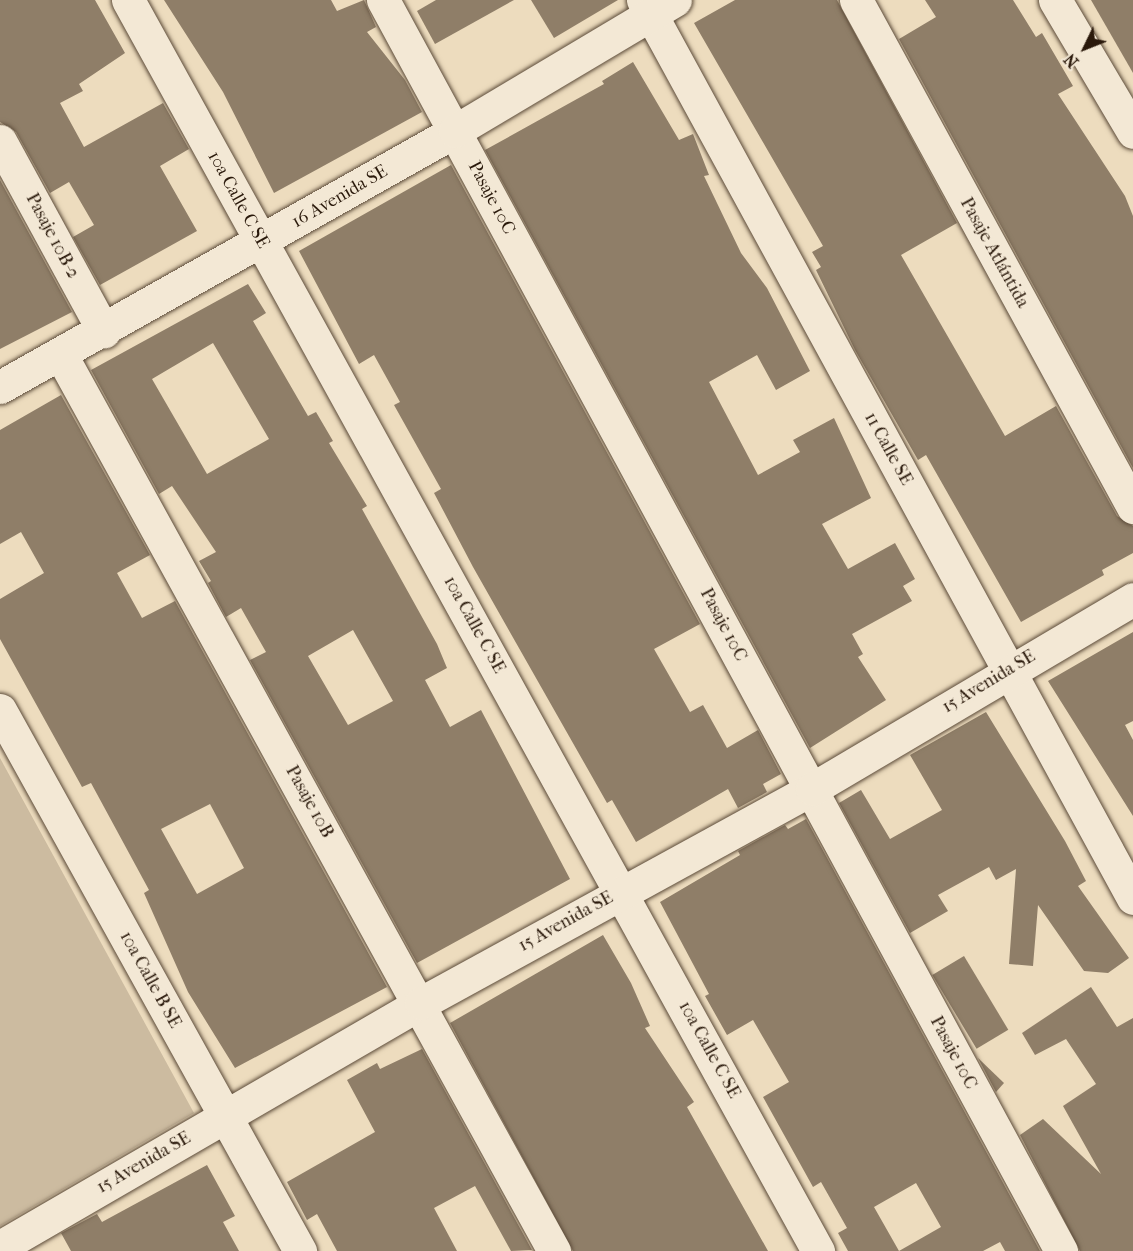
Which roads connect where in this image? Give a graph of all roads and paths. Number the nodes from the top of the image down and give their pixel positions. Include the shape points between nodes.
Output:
1 (128, 0) edge
2 (383, 0) edge
3 (856, 0) edge
4 (1055, 0) edge
5 (656, 4) edge
6 (455, 131) junction
7 (1133, 132) edge
8 (0, 141) edge
9 (262, 242) junction
10 (104, 332) junction
11 (61, 355) junction
12 (0, 387) edge
13 (1133, 507) edge
14 (1133, 599) edge
15 (1008, 670) junction
16 (0, 710) edge
17 (812, 789) junction
18 (622, 891) junction
19 (1133, 898) edge
20 (421, 1003) junction
21 (225, 1117) junction
22 (17, 1244) edge
23 (300, 1251) edge
24 (554, 1251) edge
25 (818, 1251) edge
26 (1061, 1251) edge

1 - 9 street, 10a Calle C SE
2 - 6 street, Pasaje 10C
3 - 13 street, Pasaje Atlántida
4 - 7 street
5 - 6 street, 16 Avenida SE
5 - 15 street, 11 Calle SE
6 - 9 street, 16 Avenida SE
6 - 17 street, Pasaje 10C
8 - 10 street, Pasaje 10B-2
9 - 10 street, 16 Avenida SE
9 - 18 street, 10a Calle C SE
10 - 11 street, 16 Avenida SE
11 - 12 street, 16 Avenida SE
11 - 20 street, Pasaje 10B
14 - 15 street, 15 Avenida SE
15 - 17 street, 15 Avenida SE
15 - 19 street, 11 Calle SE
16 - 21 street, 10a Calle B SE
17 - 18 street, 15 Avenida SE
17 - 26 street, Pasaje 10C
18 - 20 street, 15 Avenida SE
18 - 25 street, 10a Calle C SE
20 - 21 street, 15 Avenida SE
20 - 24 street, Pasaje 10B
21 - 22 street, 15 Avenida SE
21 - 23 street, 10a Calle B SE

